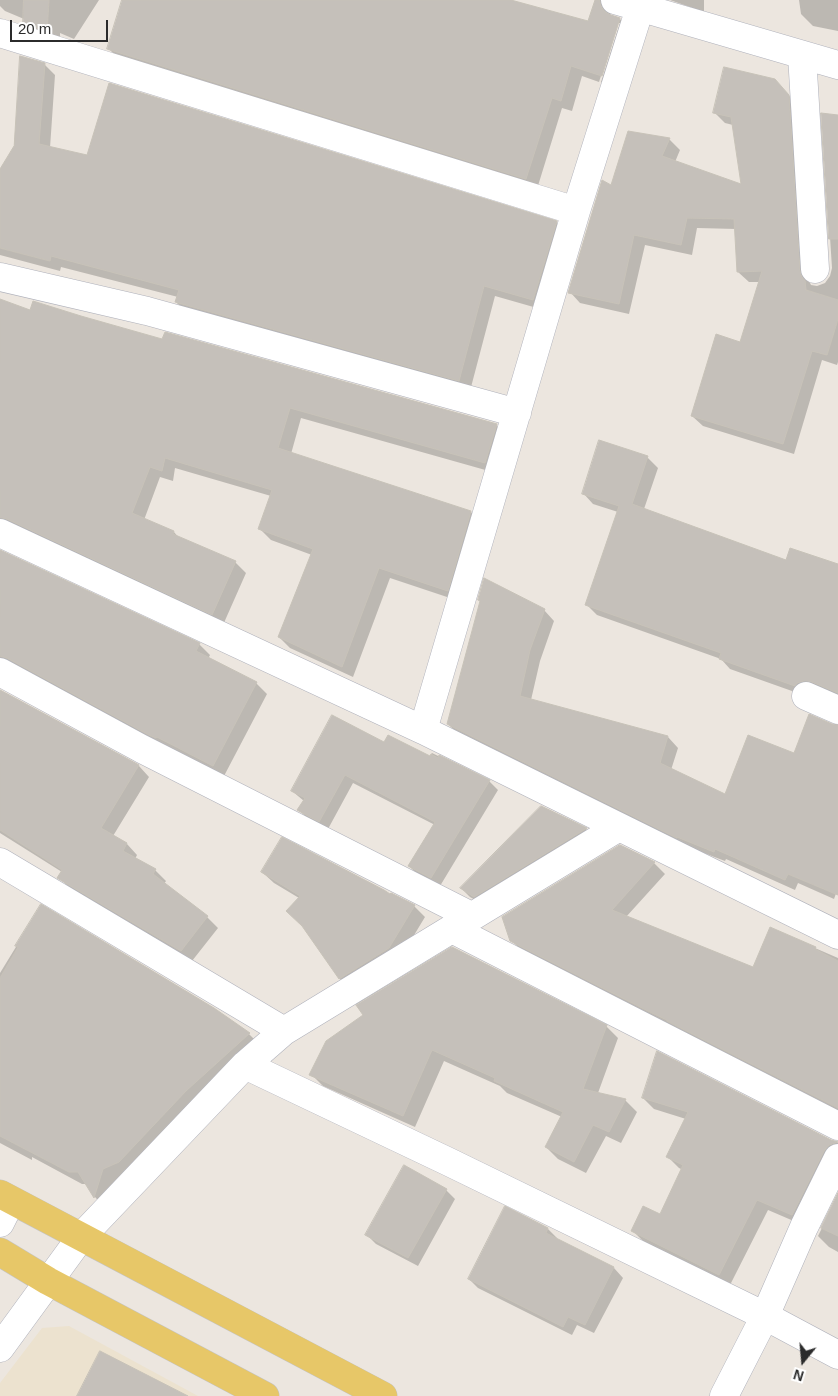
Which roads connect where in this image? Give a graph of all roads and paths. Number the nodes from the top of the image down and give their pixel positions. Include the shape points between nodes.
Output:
1 (628, 4) edge
2 (0, 33) edge
3 (802, 55) junction
4 (838, 65) edge
5 (576, 211) junction
6 (814, 269) dead end
7 (0, 277) edge
8 (517, 413) junction
9 (0, 533) edge
10 (0, 672) edge
11 (806, 696) dead end
12 (838, 710) edge
13 (423, 730) junction
14 (618, 826) junction
15 (0, 862) edge
16 (461, 922) junction
17 (838, 934) edge
18 (284, 1031) junction
19 (245, 1065) junction
20 (838, 1126) edge
21 (838, 1158) edge
22 (4, 1206) edge
23 (81, 1237) junction
24 (0, 1252) edge
25 (48, 1281) junction
26 (765, 1316) junction
27 (0, 1348) edge
28 (838, 1355) edge
29 (265, 1396) edge
30 (383, 1396) edge
31 (724, 1396) edge

1 - 3 street
1 - 5 street
2 - 5 street
3 - 4 street
3 - 6 street
5 - 8 street
7 - 8 street via 146,311
8 - 13 street
9 - 13 street
10 - 16 street
11 - 12 street
13 - 14 street
14 - 16 street
14 - 17 street
15 - 18 street
16 - 18 street
16 - 20 street
18 - 19 street
19 - 23 street
19 - 26 street
21 - 26 street
22 - 23 main road
23 - 25 street
23 - 30 main road
24 - 25 main road
25 - 27 street
25 - 29 main road
26 - 28 street
26 - 31 street

